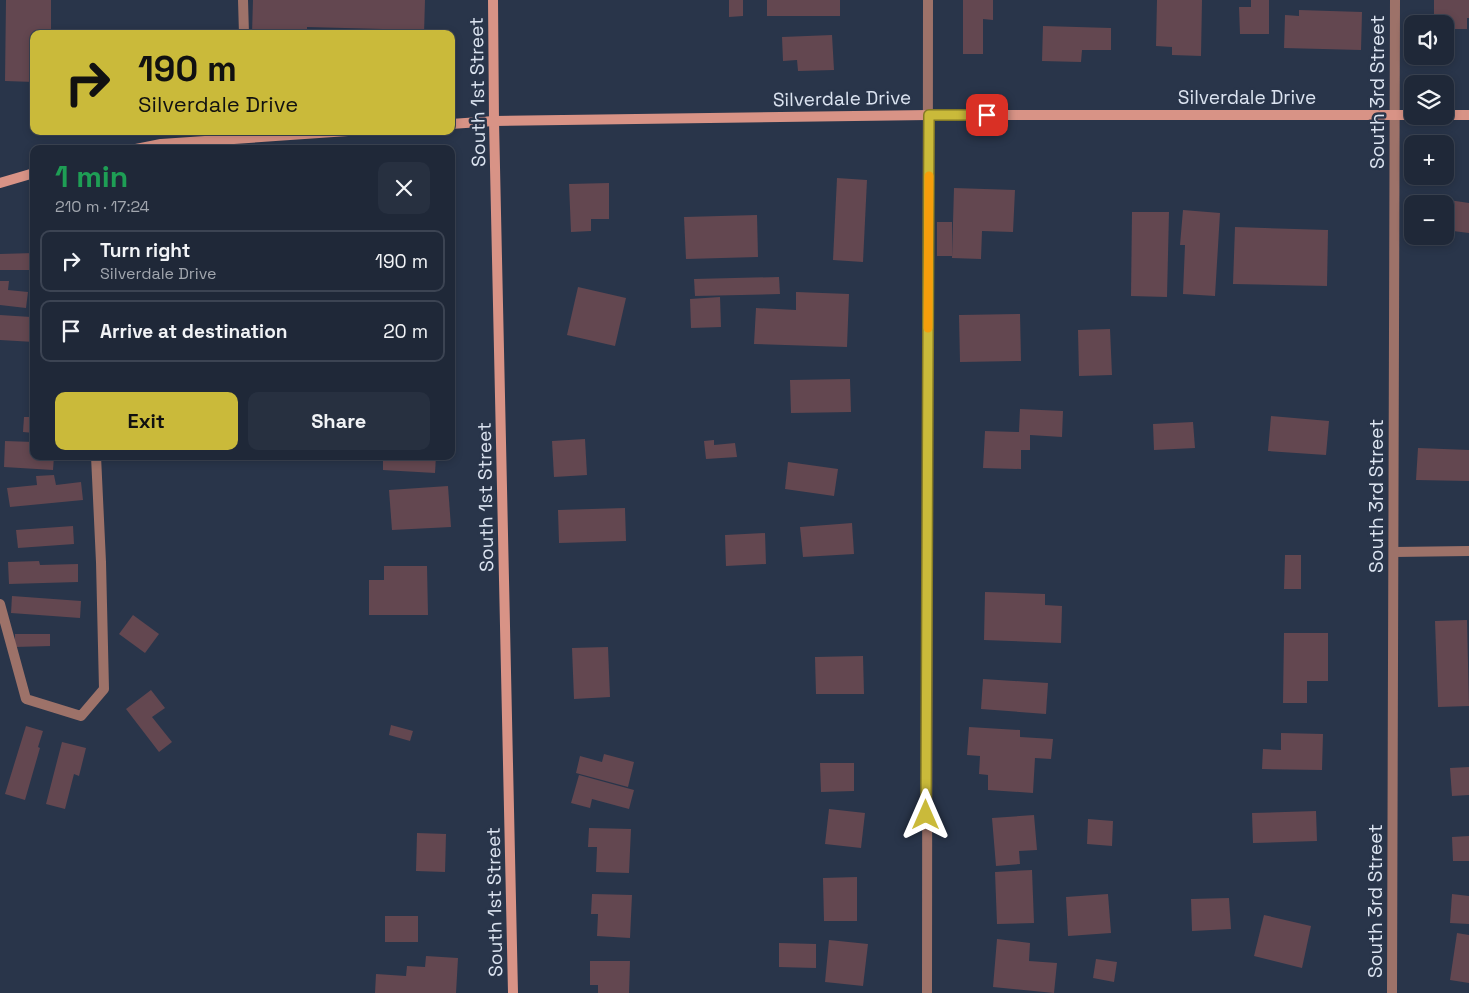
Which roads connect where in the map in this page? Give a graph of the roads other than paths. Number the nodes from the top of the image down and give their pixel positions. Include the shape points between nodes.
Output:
1 (243, 0) edge
2 (493, 0) edge
3 (928, 0) edge
4 (1395, 0) edge
5 (244, 30) edge
6 (1469, 114) edge
7 (929, 115) junction
8 (1395, 115) junction
9 (1404, 115) edge
10 (1454, 115) edge
11 (494, 121) junction
12 (455, 124) edge
13 (249, 135) edge
14 (156, 145) edge
15 (30, 174) edge
16 (0, 184) edge
17 (96, 460) edge
18 (1469, 551) edge
19 (1394, 552) junction
20 (0, 604) edge
21 (513, 993) edge
22 (927, 993) edge
23 (1392, 993) edge

1 - 5 street
2 - 11 street, South 1st Street
3 - 7 street
4 - 8 street, South 3rd Street
6 - 10 street
7 - 8 street, Silverdale Drive
7 - 11 street, Silverdale Drive
7 - 22 street
8 - 9 street, Silverdale Drive
8 - 19 street, South 3rd Street
11 - 12 street, Silverdale Drive
11 - 21 street, South 1st Street
13 - 14 street
15 - 16 street
17 - 20 street via 104,689 81,716 26,699
18 - 19 street
19 - 23 street, South 3rd Street

